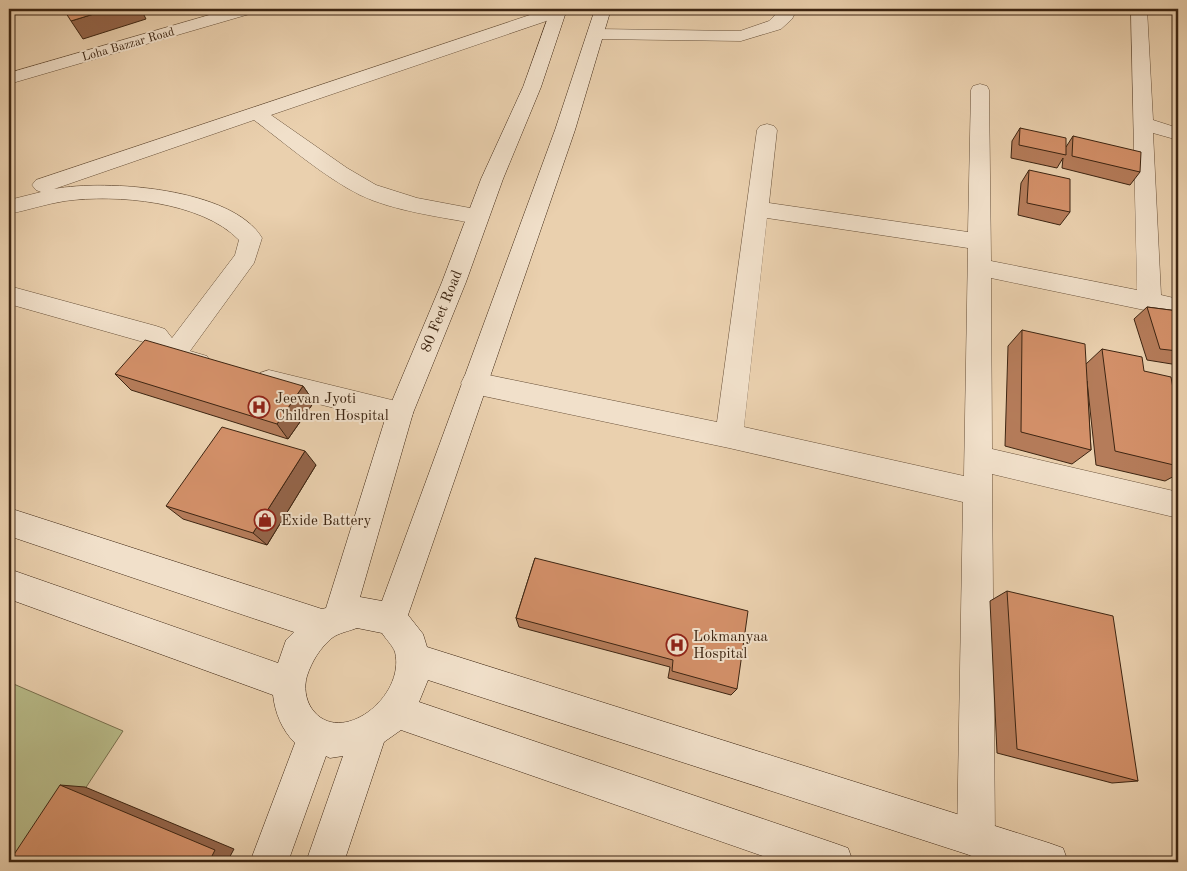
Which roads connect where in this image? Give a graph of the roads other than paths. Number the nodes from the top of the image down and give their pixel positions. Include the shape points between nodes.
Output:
1 (247, 9) edge
2 (603, 9) edge
3 (789, 9) edge
4 (1139, 9) edge
5 (558, 10) edge
6 (596, 34) junction
7 (9, 79) edge
8 (980, 90) dead end
9 (256, 113) junction
10 (1142, 123) junction
11 (767, 130) dead end
12 (1178, 134) edge
13 (9, 197) edge
14 (9, 207) edge
15 (758, 208) junction
16 (478, 216) junction
17 (979, 255) junction
18 (9, 295) edge
19 (1149, 302) junction
20 (1178, 308) edge
21 (172, 357) junction
22 (220, 369) edge
23 (248, 376) edge
24 (474, 384) junction
25 (400, 413) junction
26 (729, 436) junction
27 (978, 458) junction
28 (977, 492) junction
29 (1178, 505) edge
30 (9, 522) edge
31 (9, 584) edge
32 (391, 620) junction
33 (330, 622) junction
34 (411, 658) junction
35 (288, 684) junction
36 (383, 721) junction
37 (316, 734) junction
38 (976, 839) junction
39 (269, 862) edge
40 (325, 862) edge
41 (834, 862) edge
42 (1049, 862) edge

1 - 7 street, Loha Bazzar Road
2 - 6 street
3 - 6 street via 775,25 741,36
4 - 10 street
5 - 9 street
5 - 16 street, 80 Feet Road via 532,87
6 - 24 street
8 - 17 street
9 - 13 street
9 - 16 street via 368,190 415,205
10 - 12 street
10 - 19 street
11 - 15 street
14 - 21 street via 71,193 116,191 194,206 228,219 251,238 246,257
15 - 17 street
15 - 26 street
16 - 25 street, 80 Feet Road
17 - 19 street
17 - 27 street
18 - 21 street via 156,336
19 - 20 street
21 - 22 street
23 - 25 street
24 - 26 street
24 - 32 street
25 - 33 street, 80 Feet Road
26 - 28 street
27 - 28 street
27 - 29 street
28 - 38 street
30 - 33 street
31 - 35 street
32 - 33 street via 357,612
32 - 34 street via 411,646
33 - 35 street via 298,652
34 - 36 street via 412,679
34 - 38 street
35 - 37 street via 292,710 306,730
36 - 37 street via 358,737 330,740
36 - 40 street
36 - 41 street
37 - 39 street
38 - 42 street

